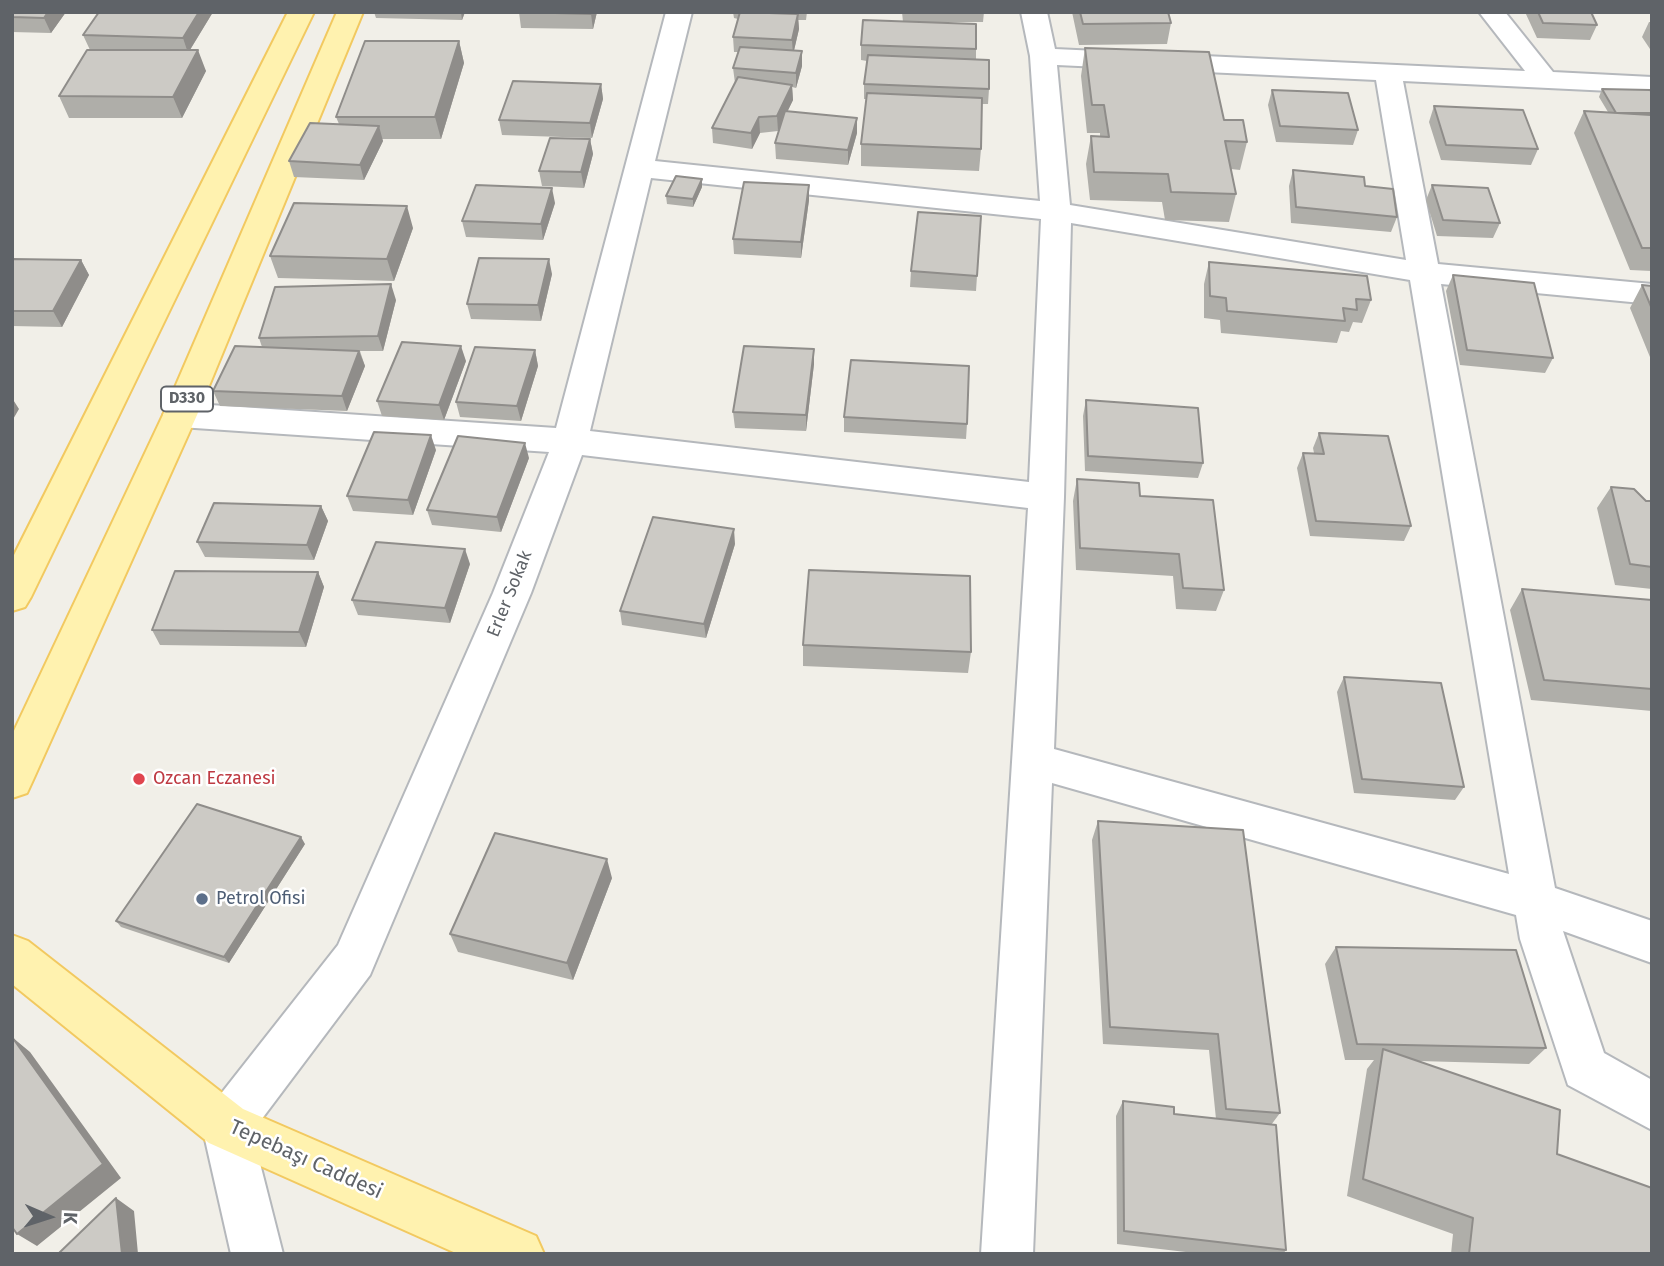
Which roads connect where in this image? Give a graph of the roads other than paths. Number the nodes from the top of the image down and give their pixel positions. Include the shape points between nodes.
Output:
1 (301, 12) edge
2 (350, 12) edge
3 (679, 12) edge
4 (1034, 12) edge
5 (1492, 12) edge
6 (1043, 56) junction
7 (1388, 71) junction
8 (1544, 78) junction
9 (1652, 85) edge
10 (640, 168) junction
11 (1056, 212) junction
12 (1424, 273) junction
13 (1652, 294) edge
14 (180, 415) junction
15 (570, 441) junction
16 (1046, 497) junction
17 (12, 597) edge
18 (1031, 760) junction
19 (12, 780) edge
20 (1535, 901) junction
21 (1652, 942) edge
22 (12, 956) edge
23 (1652, 1106) edge
24 (226, 1126) junction
25 (257, 1254) edge
26 (519, 1254) edge
27 (1007, 1254) edge

1 - 17 main road
2 - 14 main road, D330
3 - 10 street, Erler Sokak
4 - 6 street
5 - 8 street
6 - 7 street
6 - 11 street
7 - 8 street
7 - 12 street
8 - 9 street
10 - 11 street
10 - 15 street, Erler Sokak
11 - 12 street
11 - 16 street
12 - 13 street
12 - 20 street
14 - 15 street
14 - 19 main road, D330
15 - 16 street
15 - 24 street, Erler Sokak via 512,593 354,960
16 - 18 street
18 - 20 street
18 - 27 street
20 - 21 street
20 - 23 street via 1542,939 1585,1069
22 - 24 main road, Tepebaşı Caddesi
24 - 25 street
24 - 26 main road, Tepebaşı Caddesi

